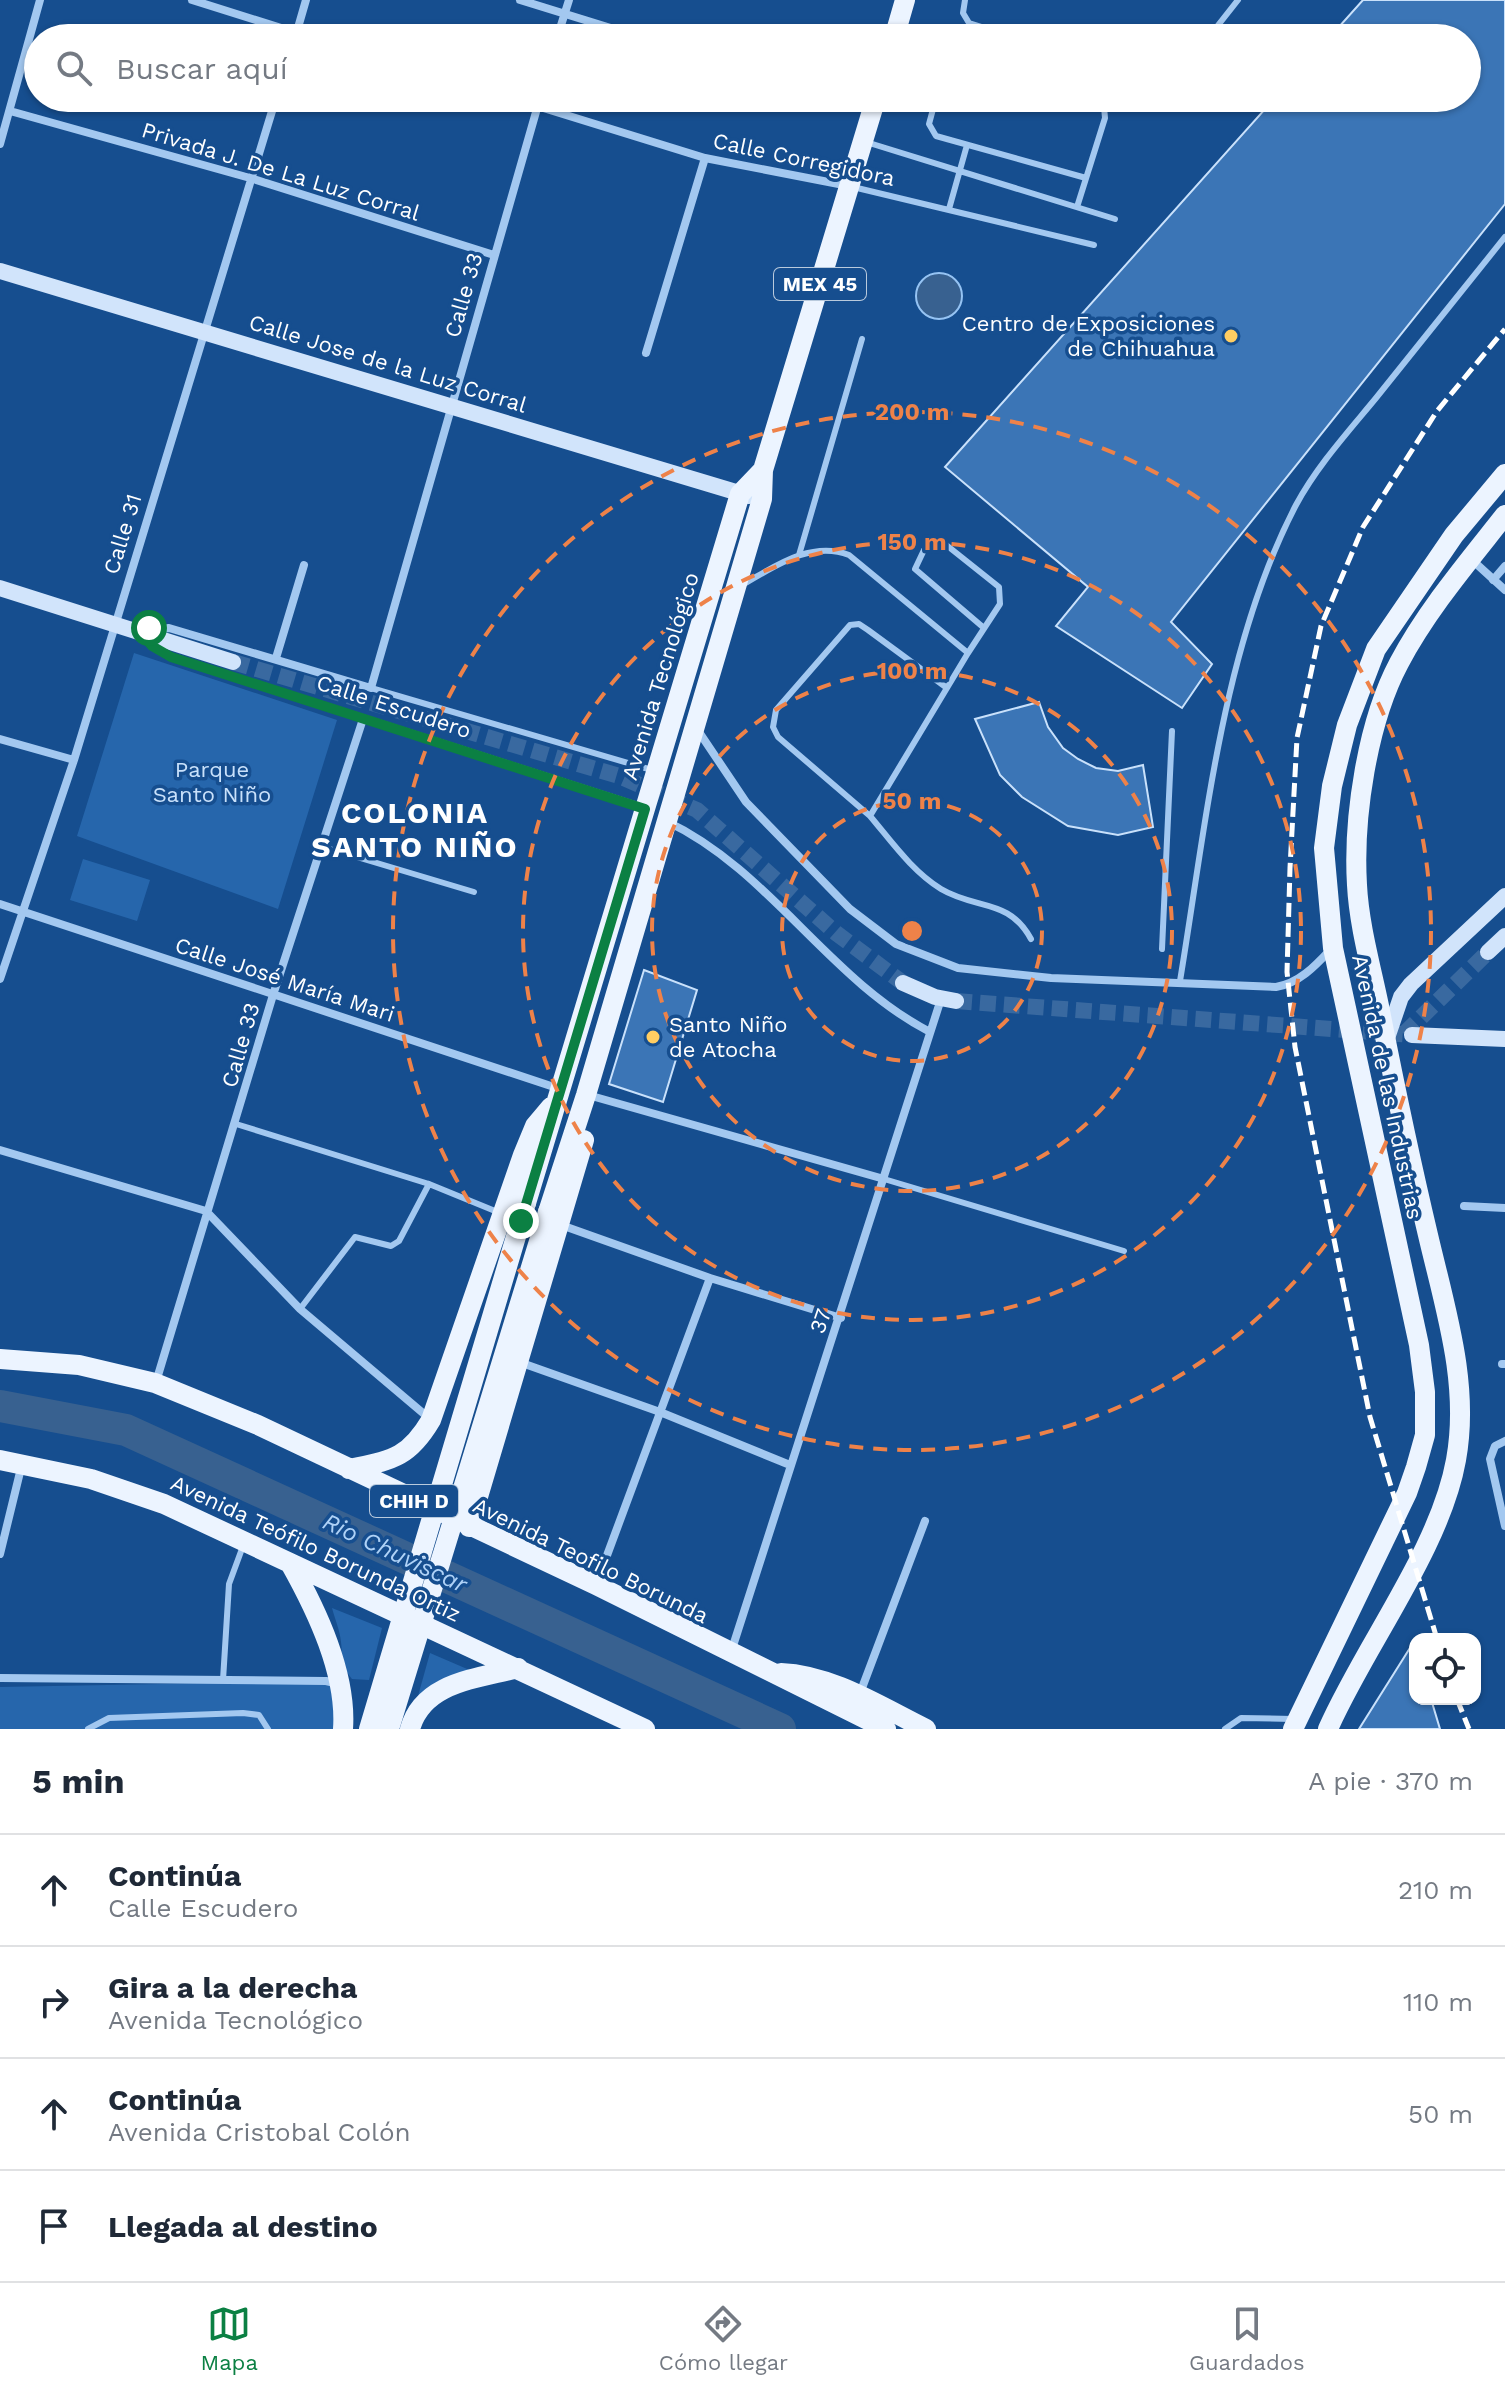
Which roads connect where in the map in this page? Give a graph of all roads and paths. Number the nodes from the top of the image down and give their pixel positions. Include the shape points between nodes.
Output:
1 (40, 0) edge
2 (192, 0) edge
3 (306, 0) edge
4 (520, 0) edge
5 (569, 0) edge
6 (905, 0) edge
7 (965, 0) edge
8 (1238, 0) edge
9 (565, 14) junction
10 (34, 24) edge
11 (263, 24) edge
12 (298, 24) edge
13 (562, 24) edge
14 (598, 24) edge
15 (898, 24) edge
16 (971, 24) edge
17 (1219, 24) edge
18 (24, 59) edge
19 (10, 111) junction
20 (271, 112) edge
21 (536, 112) edge
22 (569, 112) edge
23 (872, 112) edge
24 (934, 112) edge
25 (1106, 112) edge
26 (863, 141) junction
27 (0, 144) edge
28 (967, 145) junction
29 (705, 158) junction
30 (962, 170) junction
31 (250, 178) junction
32 (1086, 178) junction
33 (849, 186) junction
34 (1077, 207) junction
35 (949, 209) junction
36 (1115, 219) dead end
37 (1505, 237) edge
38 (1094, 245) dead end
39 (494, 255) junction
40 (0, 271) edge
41 (202, 330) junction
42 (862, 339) dead end
43 (646, 353) dead end
44 (451, 405) junction
45 (763, 470) junction
46 (1505, 474) edge
47 (740, 494) junction
48 (762, 499) junction
49 (1505, 515) edge
50 (799, 555) junction
51 (1470, 559) junction
52 (304, 565) dead end
53 (1505, 566) edge
54 (1493, 580) junction
55 (0, 588) edge
56 (734, 589) junction
57 (1505, 590) edge
58 (707, 603) junction
59 (114, 623) junction
60 (984, 628) junction
61 (139, 631) junction
62 (968, 653) junction
63 (276, 658) junction
64 (233, 662) tunnel mouth
65 (371, 688) junction
66 (947, 688) junction
67 (363, 719) junction
68 (694, 725) junction
69 (1172, 731) dead end
70 (0, 739) edge
71 (74, 760) junction
72 (656, 771) junction
73 (645, 809) junction
74 (870, 816) junction
75 (665, 821) junction
76 (320, 846) junction
77 (474, 892) dead end
78 (1505, 896) edge
79 (0, 904) edge
80 (22, 911) junction
81 (1505, 936) edge
82 (1031, 939) dead end
83 (1333, 948) junction
84 (1162, 949) dead end
85 (1488, 952) tunnel mouth
86 (0, 979) edge
87 (1180, 981) junction
88 (903, 983) tunnel mouth
89 (273, 995) junction
90 (948, 1000) joint
91 (930, 1032) junction
92 (1412, 1035) tunnel mouth
93 (1505, 1039) edge
94 (1386, 1042) junction
95 (558, 1095) junction
96 (584, 1104) junction
97 (236, 1124) junction
98 (0, 1150) edge
99 (884, 1179) junction
100 (429, 1184) junction
101 (1464, 1206) dead end
102 (1505, 1208) edge
103 (206, 1211) junction
104 (504, 1214) junction
105 (554, 1218) junction
106 (1124, 1251) dead end
107 (710, 1278) junction
108 (300, 1309) junction
109 (841, 1318) junction
110 (0, 1359) edge
111 (518, 1361) junction
112 (155, 1383) junction
113 (660, 1412) junction
114 (431, 1420) junction
115 (1505, 1441) edge
116 (0, 1460) edge
117 (22, 1463) junction
118 (790, 1465) junction
119 (349, 1469) junction
120 (925, 1521) dead end
121 (1505, 1526) edge
122 (469, 1527) junction
123 (245, 1541) junction
124 (0, 1554) edge
125 (290, 1563) junction
126 (596, 1585) junction
127 (730, 1654) junction
128 (518, 1668) junction
129 (768, 1672) junction
130 (0, 1678) edge
131 (223, 1680) junction
132 (339, 1684) junction
133 (859, 1696) junction
134 (1294, 1724) edge
135 (88, 1729) edge
136 (268, 1729) edge
137 (343, 1729) edge
138 (369, 1729) edge
139 (389, 1729) edge
140 (410, 1729) edge
141 (645, 1729) edge
142 (886, 1729) edge
143 (926, 1729) edge
144 (1225, 1729) edge
145 (1328, 1729) edge

1 - 10 street
2 - 11 street
3 - 12 street
4 - 9 street
5 - 9 street
6 - 15 main road
7 - 16 lane via 963,13
8 - 17 lane
9 - 13 street
9 - 14 street
18 - 19 street
19 - 27 street
19 - 31 street, Privada J. De La Luz Corral
20 - 31 street, Calle 31
21 - 39 street, Calle 33
22 - 29 street, Calle Corregidora
23 - 26 main road, Avenida Tecnológico / MEX 45
24 - 28 lane via 931,130 936,136
25 - 32 lane
26 - 30 lane
26 - 33 main road, Avenida Tecnológico / MEX 45
28 - 30 lane
28 - 32 lane
29 - 33 street, Calle Corregidora
29 - 43 street
30 - 34 lane
30 - 35 lane
31 - 39 street, Privada J. De La Luz Corral
31 - 41 street, Calle 31
32 - 34 lane
33 - 35 lane, Calle Corregidora
33 - 45 main road, Avenida Tecnológico / MEX 45
34 - 36 lane
35 - 38 lane, Calle Corregidora
37 - 87 lane via 1326,459 1297,503 1277,548 1218,746
39 - 44 street, Calle 33
40 - 41 main road, Calle Jose de la Luz Corral
41 - 44 main road, Calle Jose de la Luz Corral
41 - 59 street, Calle 31
42 - 50 lane
44 - 47 main road, Calle Jose de la Luz Corral
44 - 65 street, Calle 33
45 - 47 main road, Avenida Tecnológico / MEX 45
45 - 48 main road, Avenida Tecnológico / MEX 45
46 - 83 main road, Avenida de las Industrias via 1386,630 1363,680 1332,786 1324,848
47 - 48 main road, Calle Jose de la Luz Corral
47 - 58 main road, Avenida Tecnológico / MEX 45
48 - 56 main road, Avenida Tecnológico / MEX 45
49 - 51 main road, Avenida de las Industrias
50 - 56 lane
50 - 62 lane via 830,550 849,555
51 - 54 street
51 - 94 main road, Avenida de las Industrias via 1398,664 1365,768 1356,842 1357,887
52 - 63 street
53 - 54 street
54 - 57 street
55 - 59 main road, Calle Escudero
56 - 58 lane
56 - 68 main road, Avenida Tecnológico / MEX 45
58 - 72 main road, Avenida Tecnológico / MEX 45
59 - 61 main road, Calle Escudero
59 - 71 street, Calle 31
60 - 60 lane via 1000,604 999,587 947,542 934,541 915,562 918,574
60 - 62 lane
61 - 63 street via 169,628
61 - 64 main road, Calle Escudero
61 - 67 street, Calle Escudero via 171,657
62 - 66 lane
63 - 65 street
65 - 72 lane
66 - 74 lane
66 - 74 lane via 859,624 842,630 776,710 773,727 778,737
67 - 73 street, Calle Escudero
67 - 76 street, Calle 33
68 - 75 main road, Avenida Tecnológico / MEX 45
68 - 87 street via 746,802 850,909 896,944 958,968 1051,978
69 - 84 lane
70 - 71 street
71 - 80 street, Calle 31
72 - 73 main road, Avenida Tecnológico / MEX 45
73 - 95 main road, Avenida Tecnológico / MEX 45
74 - 82 lane via 928,880 951,894 1013,914
75 - 91 street via 722,853 851,975
75 - 96 main road, Avenida Tecnológico / MEX 45
76 - 77 lane
76 - 89 street, Calle 33
78 - 94 main road via 1411,984 1401,997
79 - 80 street, Calle José María Mari
80 - 86 street, Calle 31
80 - 89 street, Calle José María Mari
81 - 85 main road
83 - 87 street via 1288,985
83 - 134 main road, Avenida de las Industrias via 1419,1345 1425,1435 1407,1493
88 - 90 main road
89 - 95 street, Calle José María Mari
89 - 97 street, Calle 33
90 - 91 street, 37
91 - 99 street, 37
92 - 93 main road
94 - 145 main road, Avenida de las Industrias via 1456,1353 1457,1459 1433,1525
95 - 104 main road via 530,1136
95 - 138 main road, MEX 45, bridge
96 - 99 street
96 - 105 main road, MEX 45
97 - 100 lane
97 - 103 street, Calle 33
98 - 103 street
99 - 106 lane
99 - 109 street, 37
100 - 104 lane
100 - 108 lane via 399,1241 391,1246 355,1237
101 - 102 street
103 - 108 street
103 - 112 street, Calle 33
104 - 114 main road
105 - 107 street
105 - 111 main road
105 - 139 main road, MEX 45, bridge
107 - 109 street
107 - 113 street
108 - 114 street
109 - 118 street, 37
110 - 112 main road, Avenida Teofilo Borunda / CHIH D via 79,1365
111 - 113 street
111 - 122 main road
112 - 119 main road, Avenida Teofilo Borunda / CHIH D
113 - 118 street
113 - 126 street
114 - 119 main road via 399,1457
115 - 121 street via 1495,1446 1490,1459
116 - 117 main road, Avenida Teófilo Borunda Ortiz
117 - 123 main road, Avenida Teófilo Borunda Ortiz via 126,1489
117 - 124 street
118 - 127 street, 37
119 - 122 main road, Avenida Teofilo Borunda / CHIH D
120 - 133 street
122 - 126 main road, Avenida Teofilo Borunda / CHIH D
123 - 125 main road, Avenida Teófilo Borunda Ortiz
123 - 131 lane via 229,1584
125 - 128 main road, Avenida Teófilo Borunda Ortiz
125 - 132 main road
126 - 127 main road, Avenida Teofilo Borunda / CHIH D
127 - 129 main road, Avenida Teofilo Borunda / CHIH D
128 - 140 main road via 431,1695 415,1711
128 - 141 main road, Avenida Teófilo Borunda Ortiz
129 - 133 main road via 802,1675
129 - 142 main road, Avenida Teofilo Borunda / CHIH D
130 - 131 street
131 - 132 street
132 - 137 main road
133 - 143 main road
134 - 144 lane via 1241,1718
135 - 136 lane via 109,1718 243,1713 259,1715

